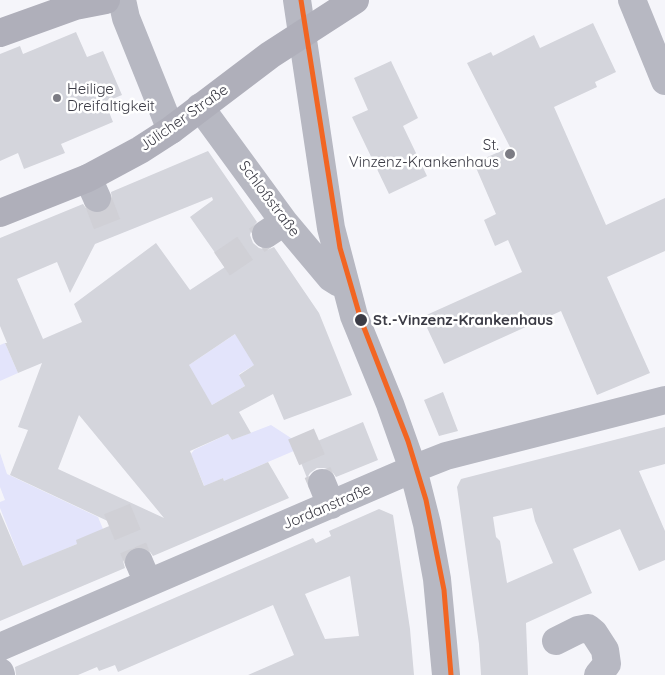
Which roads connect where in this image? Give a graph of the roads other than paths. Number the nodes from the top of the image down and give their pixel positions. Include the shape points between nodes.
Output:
1 (122, 0) edge
2 (297, 0) edge
3 (355, 0) edge
4 (632, 0) edge
5 (81, 3) edge
6 (0, 33) edge
7 (302, 33) junction
8 (665, 81) edge
9 (200, 107) junction
10 (171, 130) junction
11 (0, 212) edge
12 (344, 283) junction
13 (665, 400) edge
14 (413, 469) junction
15 (556, 641) dead end
16 (0, 647) edge
17 (446, 675) edge
18 (598, 675) edge

1 - 10 street via 126,18
2 - 7 street
3 - 7 main road, Jülicher Straße
4 - 8 street
5 - 6 main road
7 - 9 main road, Jülicher Straße
7 - 12 street via 332,228
9 - 10 main road, Jülicher Straße
9 - 12 street, Schloßstraße via 275,228 331,278
10 - 11 main road, Jülicher Straße via 92,188
12 - 14 street
13 - 14 street, Jordanstraße via 446,456
14 - 16 street, Jordanstraße via 327,494 144,573
14 - 17 street via 437,579
15 - 18 street via 588,628 605,650 607,664

